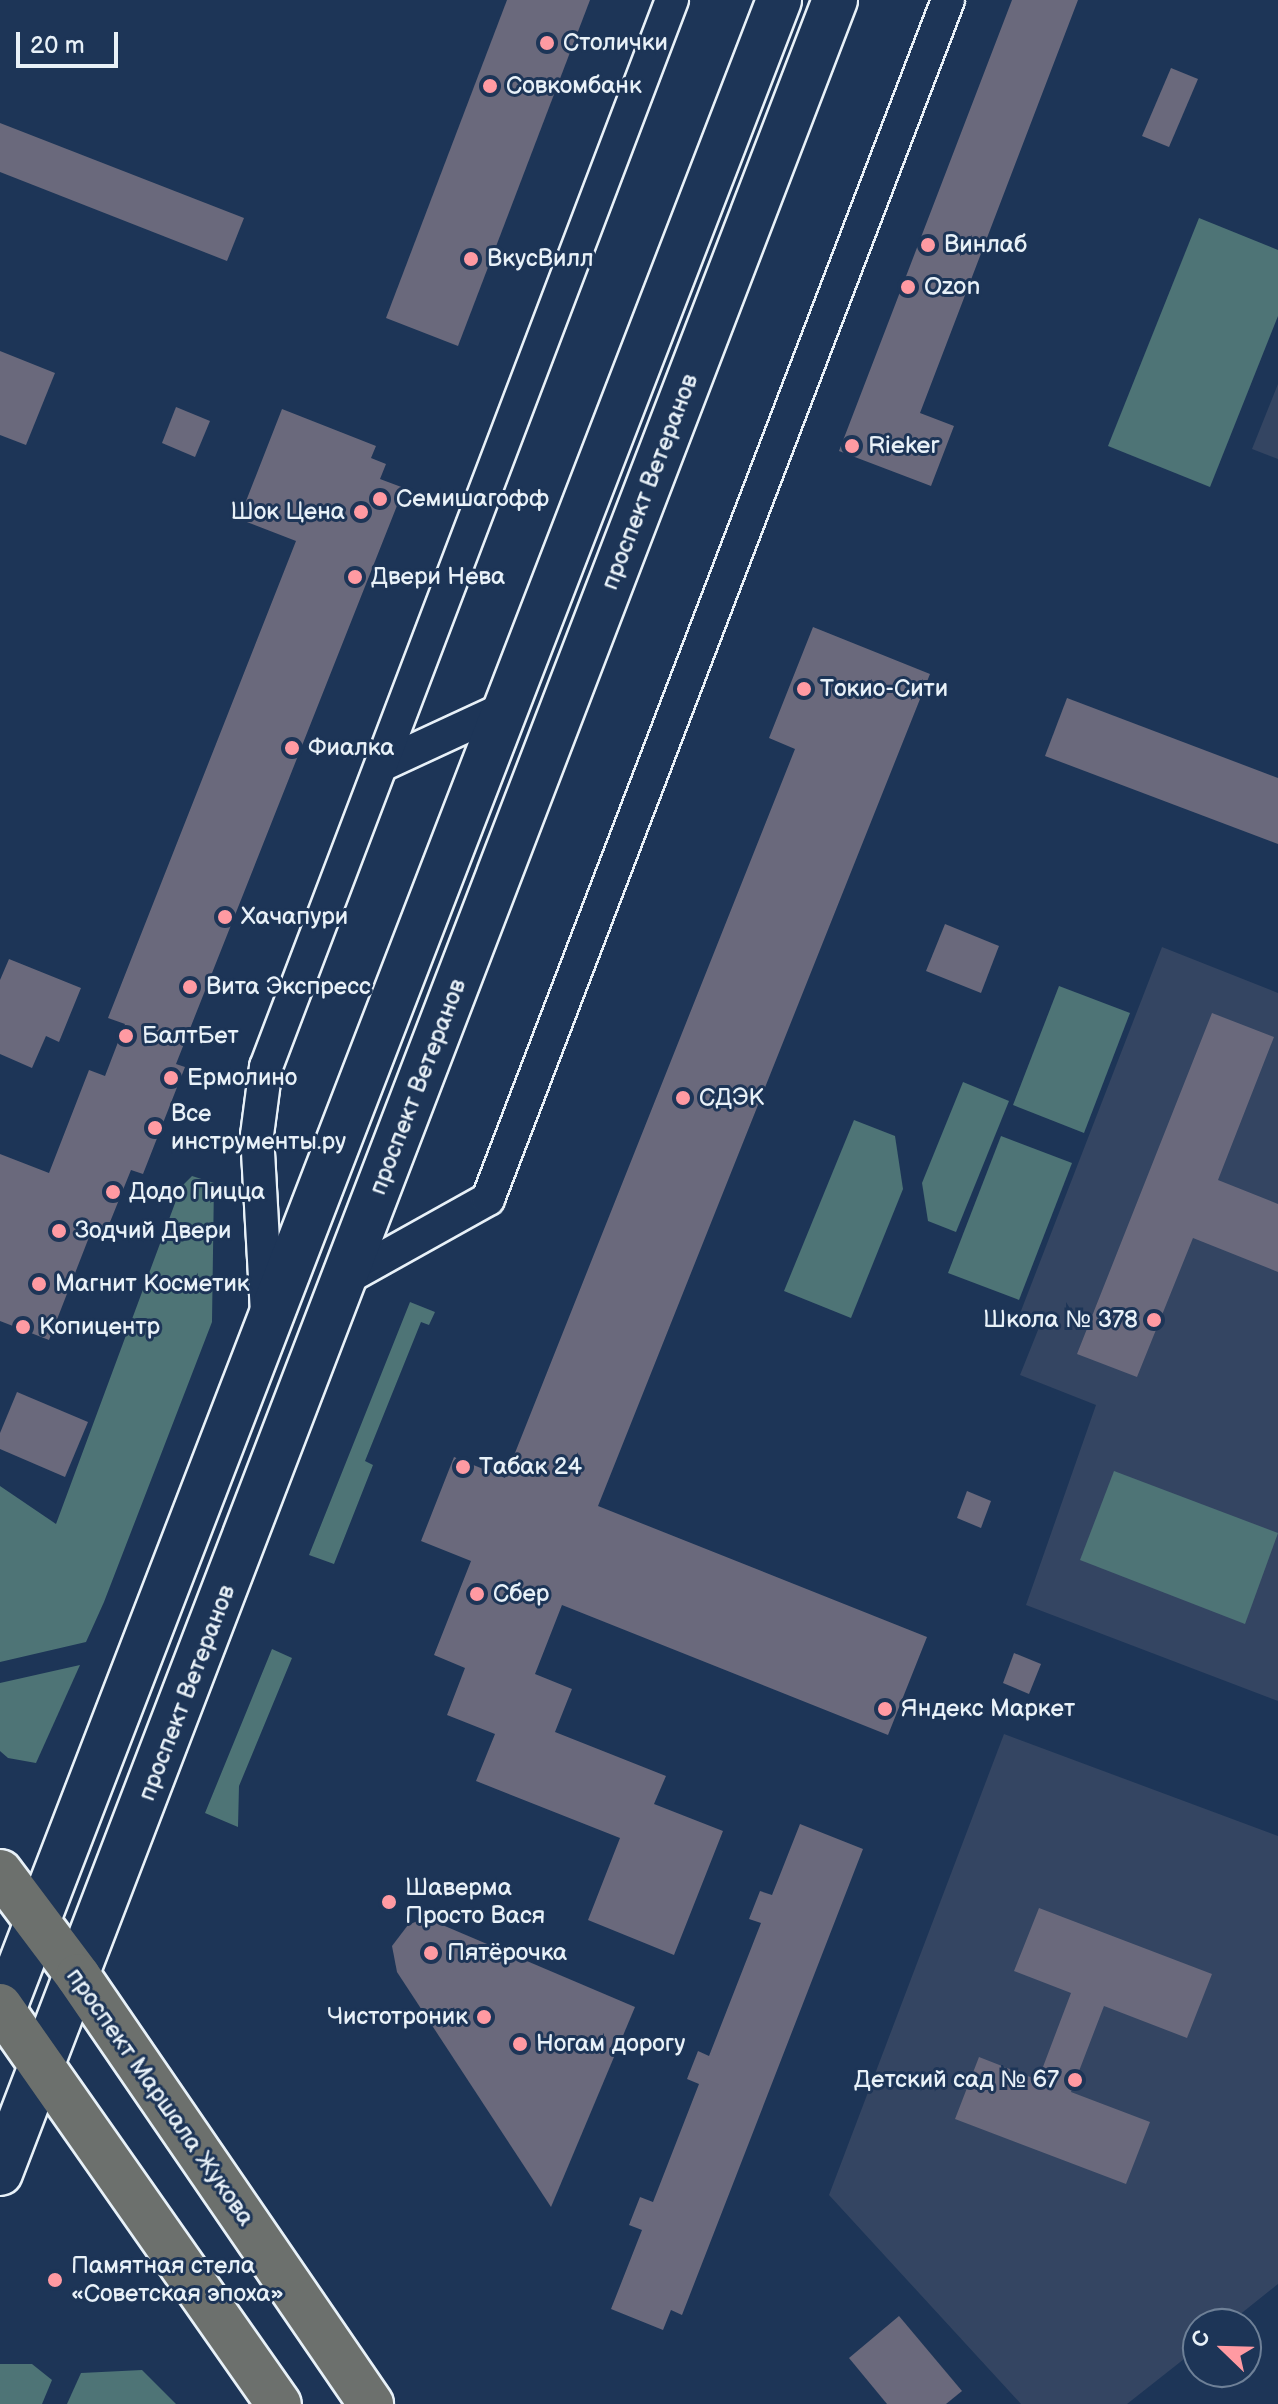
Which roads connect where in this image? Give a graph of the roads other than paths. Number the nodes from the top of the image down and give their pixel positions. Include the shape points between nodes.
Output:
1 (672, 0) edge
2 (779, 0) edge
3 (835, 0) edge
4 (948, 0) edge
5 (503, 709) junction
6 (384, 764) junction
7 (345, 1279) junction
8 (267, 1316) junction
9 (0, 1872) edge
10 (36, 1923) junction
11 (78, 1976) junction
12 (1, 2011) edge
13 (42, 2069) junction
14 (0, 2173) edge
15 (279, 2404) edge
16 (371, 2404) edge

1 - 6 street
2 - 5 main road
3 - 7 main road, проспект Ветеранов
4 - 7 street via 488,1199
5 - 6 street
5 - 8 main road
6 - 8 street via 266,1067 257,1135
7 - 11 main road, проспект Ветеранов
8 - 10 main road
9 - 10 main road, проспект Маршала Жукова
10 - 11 main road, проспект Маршала Жукова
10 - 12 main road
11 - 13 main road, проспект Ветеранов
11 - 16 main road, проспект Маршала Жукова
12 - 13 main road
13 - 14 main road, проспект Ветеранов
13 - 15 main road

